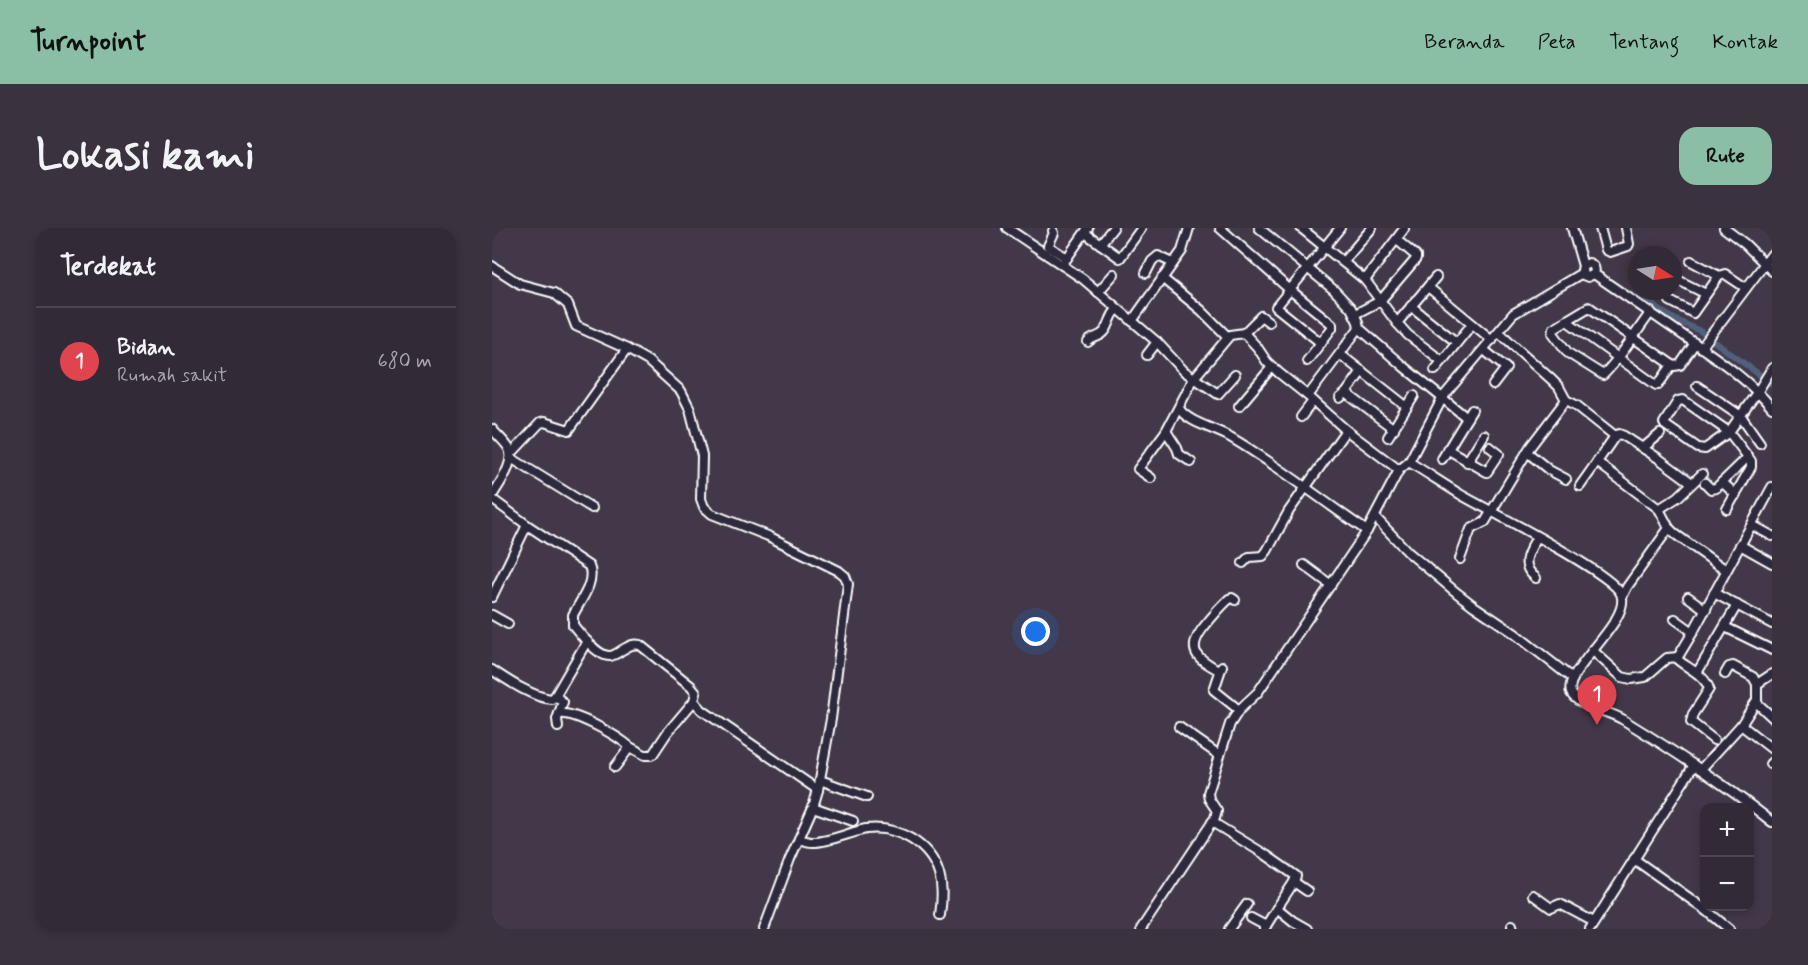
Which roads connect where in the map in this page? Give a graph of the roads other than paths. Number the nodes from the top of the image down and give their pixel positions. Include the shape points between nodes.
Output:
1 (1007, 228) edge
2 (1113, 228) edge
3 (1189, 228) edge
4 (1220, 228) edge
5 (1259, 228) edge
6 (1301, 228) edge
7 (1340, 228) edge
8 (1372, 228) edge
9 (1572, 228) edge
10 (1600, 228) edge
11 (1626, 228) edge
12 (1724, 228) edge
13 (1054, 229) edge
14 (1141, 229) edge
15 (1404, 229) edge
16 (1087, 231) edge
17 (1397, 240) junction
18 (1100, 244) junction
19 (1324, 248) junction
20 (1038, 250) junction
21 (1772, 254) edge
22 (1067, 258) junction
23 (1690, 261) dead end
24 (1343, 262) junction
25 (1173, 263) junction
26 (1765, 264) junction
27 (1062, 265) junction
28 (492, 267) edge
29 (1307, 268) junction
30 (1583, 269) junction
31 (1772, 271) edge
32 (1146, 273) dead end
33 (1114, 274) dead end
34 (1719, 276) junction
35 (1436, 277) dead end
36 (1162, 278) junction
37 (1365, 280) junction
38 (1682, 282) edge
39 (1428, 287) junction
40 (1746, 288) junction
41 (1289, 289) junction
42 (1098, 292) junction
43 (1706, 294) junction
44 (1380, 301) junction
45 (1670, 301) dead end
46 (1412, 306) junction
47 (1117, 309) junction
48 (1651, 312) junction
49 (1355, 314) junction
50 (1132, 321) junction
51 (1567, 321) junction
52 (1269, 322) dead end
53 (1397, 323) junction
54 (1472, 324) junction
55 (1359, 328) junction
56 (1499, 332) junction
57 (1244, 333) junction
58 (1228, 337) junction
59 (1632, 338) junction
60 (1492, 340) junction
61 (1088, 342) dead end
62 (1157, 342) junction
63 (1456, 342) junction
64 (1321, 343) junction
65 (1701, 344) junction
66 (627, 349) junction
67 (1484, 350) junction
68 (1147, 355) dead end
69 (1341, 355) junction
70 (1618, 357) junction
71 (1307, 361) dead end
72 (1442, 361) junction
73 (1672, 365) junction
74 (1272, 367) junction
75 (1435, 370) dead end
76 (1770, 370) edge
77 (1362, 371) junction
78 (1234, 375) dead end
79 (1194, 378) junction
80 (1493, 385) dead end
81 (1697, 386) dead end
82 (1758, 391) junction
83 (1414, 396) dead end
84 (1443, 397) junction
85 (1311, 398) junction
86 (1566, 400) junction
87 (1239, 406) dead end
88 (1407, 407) junction
89 (1179, 408) junction
90 (1772, 408) edge
91 (1472, 410) dead end
92 (1741, 416) junction
93 (1301, 417) dead end
94 (1467, 418) junction
95 (492, 429) edge
96 (1394, 429) junction
97 (1346, 430) junction
98 (1166, 431) junction
99 (1729, 432) junction
100 (1660, 434) dead end
101 (1484, 435) dead end
102 (1615, 436) junction
103 (1388, 438) dead end
104 (1760, 443) dead end
105 (1490, 447) dead end
106 (1643, 448) junction
107 (1447, 449) junction
108 (1527, 452) junction
109 (511, 456) junction
110 (1748, 457) junction
111 (1442, 459) dead end
112 (1191, 462) dead end
113 (1409, 462) junction
114 (1467, 462) junction
115 (1597, 462) junction
116 (1399, 470) junction
117 (1702, 474) dead end
118 (1151, 478) dead end
119 (1566, 479) dead end
120 (1722, 482) junction
121 (1692, 483) junction
122 (1705, 483) dead end
123 (1580, 486) dead end
124 (1305, 487) junction
125 (1772, 487) edge
126 (1736, 495) junction
127 (492, 498) edge
128 (592, 508) dead end
129 (1659, 509) junction
130 (1727, 509) dead end
131 (1491, 511) junction
132 (1375, 517) junction
133 (527, 525) junction
134 (1752, 525) junction
135 (1669, 528) junction
136 (1367, 531) junction
137 (1772, 536) edge
138 (1537, 537) junction
139 (1740, 545) junction
140 (1460, 560) dead end
141 (1243, 563) dead end
142 (1772, 563) edge
143 (1304, 565) dead end
144 (1726, 570) junction
145 (1536, 578) dead end
146 (1331, 585) junction
147 (1714, 593) junction
148 (492, 597) edge
149 (1622, 597) junction
150 (1688, 597) dead end
151 (1235, 600) dead end
152 (1737, 605) junction
153 (1706, 610) junction
154 (492, 615) edge
155 (1675, 619) dead end
156 (508, 624) dead end
157 (1772, 624) edge
158 (1725, 627) junction
159 (1693, 632) junction
160 (587, 641) junction
161 (1592, 650) junction
162 (1772, 650) edge
163 (1678, 657) junction
164 (492, 670) edge
165 (1697, 673) junction
166 (1725, 674) dead end
167 (1772, 674) edge
168 (1573, 679) junction
169 (1757, 684) junction
170 (555, 696) junction
171 (694, 700) junction
172 (1756, 703) junction
173 (1239, 710) junction
174 (559, 714) junction
175 (1772, 717) edge
176 (1741, 725) junction
177 (558, 727) dead end
178 (1179, 727) dead end
179 (1714, 740) dead end
180 (630, 747) junction
181 (1772, 749) edge
182 (1219, 755) junction
183 (615, 767) dead end
184 (1698, 767) junction
185 (820, 780) junction
186 (818, 790) junction
187 (867, 797) dead end
188 (813, 807) junction
189 (853, 820) dead end
190 (1212, 822) junction
191 (1772, 822) edge
192 (799, 839) junction
193 (1634, 859) junction
194 (1294, 882) junction
195 (1307, 891) dead end
196 (1533, 895) dead end
197 (1247, 904) dead end
198 (1278, 908) junction
199 (940, 915) dead end
200 (1251, 918) dead end
201 (1592, 926) edge
202 (1265, 928) edge
203 (764, 929) edge
204 (1141, 929) edge
205 (1229, 929) edge
206 (1307, 929) edge
207 (1729, 929) edge

1 - 20 street
2 - 18 street
3 - 25 street via 1184,248
4 - 41 street
5 - 29 street
6 - 19 street
7 - 19 street
8 - 24 street
9 - 30 street
10 - 11 street via 1610,252 1628,246
12 - 26 street
13 - 20 street
13 - 22 street via 1048,246
14 - 18 street via 1120,258
15 - 17 street
16 - 18 street
16 - 22 street
17 - 37 street
17 - 44 street via 1420,260
19 - 24 street
19 - 29 street
20 - 27 street
21 - 26 street
22 - 27 street
23 - 34 street
24 - 37 street
25 - 32 street via 1158,255
25 - 36 street
26 - 31 street
26 - 40 street
27 - 42 street
28 - 66 street via 520,284 554,293 568,305 576,326
29 - 41 street
29 - 49 street
30 - 48 street via 1588,277 1594,274
30 - 56 street via 1513,314
33 - 42 street
34 - 40 street via 1725,274
34 - 43 street
35 - 39 street
36 - 50 street
36 - 58 street
37 - 44 street
38 - 43 street
39 - 46 street
39 - 54 street
40 - 65 street
41 - 64 street via 1332,324
41 - 64 street via 1276,309
42 - 47 street
43 - 45 street via 1694,313
44 - 49 street
44 - 53 street
46 - 53 street
46 - 63 street
47 - 50 street
47 - 61 street via 1103,334
48 - 59 street
48 - 65 street
49 - 55 street
50 - 62 street
51 - 59 street via 1589,307
51 - 70 street
51 - 70 street via 1553,331 1568,353 1603,375
52 - 57 street via 1261,316
53 - 72 street
54 - 60 street
54 - 63 street
55 - 69 street
55 - 84 street
56 - 60 street
56 - 86 street via 1559,387
57 - 58 street
57 - 74 street
58 - 79 street
59 - 70 street
59 - 73 street
60 - 67 street
62 - 68 street
62 - 79 street
63 - 72 street
64 - 71 street
65 - 73 street via 1679,366
65 - 82 street
66 - 109 street via 569,430 540,423
66 - 185 street via 658,369 686,400 702,456 700,492 704,507 719,518 768,536 845,576 848,584
67 - 80 street via 1506,368
67 - 84 street
69 - 77 street
69 - 85 street
70 - 73 street via 1656,385
72 - 75 street
74 - 85 street
74 - 87 street
76 - 82 street
77 - 88 street
77 - 96 street via 1343,395
78 - 79 street via 1218,394
79 - 89 street
81 - 92 street
82 - 90 street
82 - 92 street
83 - 88 street
84 - 94 street
84 - 113 street
85 - 93 street
85 - 97 street
86 - 102 street
86 - 108 street
88 - 96 street
89 - 98 street
89 - 124 street via 1253,450
91 - 94 street
92 - 99 street
92 - 104 street
94 - 107 street
95 - 109 street
96 - 103 street
97 - 116 street
97 - 124 street
98 - 112 street via 1179,454
98 - 118 street via 1138,469
99 - 99 street via 1703,449 1664,423 1681,399
99 - 110 street
100 - 106 street
101 - 114 street
102 - 106 street via 1622,434
102 - 115 street
105 - 114 street via 1499,454 1487,472
106 - 121 street
107 - 111 street
107 - 114 street
108 - 119 street
108 - 131 street
109 - 127 street
109 - 128 street
110 - 120 street
110 - 126 street via 1751,466
113 - 116 street
113 - 131 street
115 - 123 street
115 - 129 street
116 - 132 street
117 - 121 street
120 - 122 street via 1713,489
120 - 126 street
121 - 129 street
124 - 136 street
124 - 141 street via 1263,556 1250,557
125 - 134 street
126 - 130 street
127 - 133 street
129 - 135 street
131 - 138 street
131 - 140 street via 1485,522 1471,529
132 - 136 street
132 - 168 street via 1408,552 1457,593
133 - 148 street
133 - 160 street via 589,566 590,581 572,620
134 - 137 street
134 - 139 street
135 - 144 street
135 - 149 street
136 - 146 street
138 - 145 street via 1526,563
138 - 149 street via 1609,582
139 - 142 street
139 - 144 street
143 - 146 street
144 - 147 street
146 - 173 street via 1258,692
147 - 152 street
147 - 153 street
149 - 161 street via 1610,629
150 - 153 street
151 - 173 street via 1229,599 1213,615 1194,647 1202,660 1221,668 1214,690
152 - 157 street
152 - 158 street
153 - 159 street
154 - 156 street
155 - 159 street
158 - 162 street
158 - 165 street
159 - 163 street
160 - 170 street
160 - 171 street via 609,656 633,644 640,645 692,686 696,692
161 - 163 street via 1622,677 1631,679 1645,678 1667,658
161 - 168 street
163 - 165 street
164 - 170 street via 543,697
165 - 179 street via 1710,687 1691,722
166 - 169 street via 1734,667 1753,677
167 - 169 street
168 - 184 street via 1570,689 1576,698 1614,715
169 - 172 street
170 - 174 street via 562,702
171 - 180 street via 651,755
171 - 186 street via 702,710
172 - 175 street
172 - 176 street
173 - 182 street
174 - 177 street
174 - 180 street via 587,722
176 - 181 street
176 - 184 street
178 - 182 street
180 - 183 street
182 - 190 street via 1208,793 1216,811
184 - 191 street
184 - 193 street
185 - 186 street
185 - 187 street
186 - 188 street
188 - 189 street
188 - 192 street
190 - 194 street via 1281,865 1296,876
190 - 204 street
192 - 199 street via 815,843 868,829 904,834 928,854 939,872
192 - 203 street
193 - 201 street
193 - 207 street
194 - 195 street
194 - 198 street
196 - 201 street via 1551,908 1560,904
197 - 205 street
198 - 202 street
198 - 206 street
200 - 202 street

